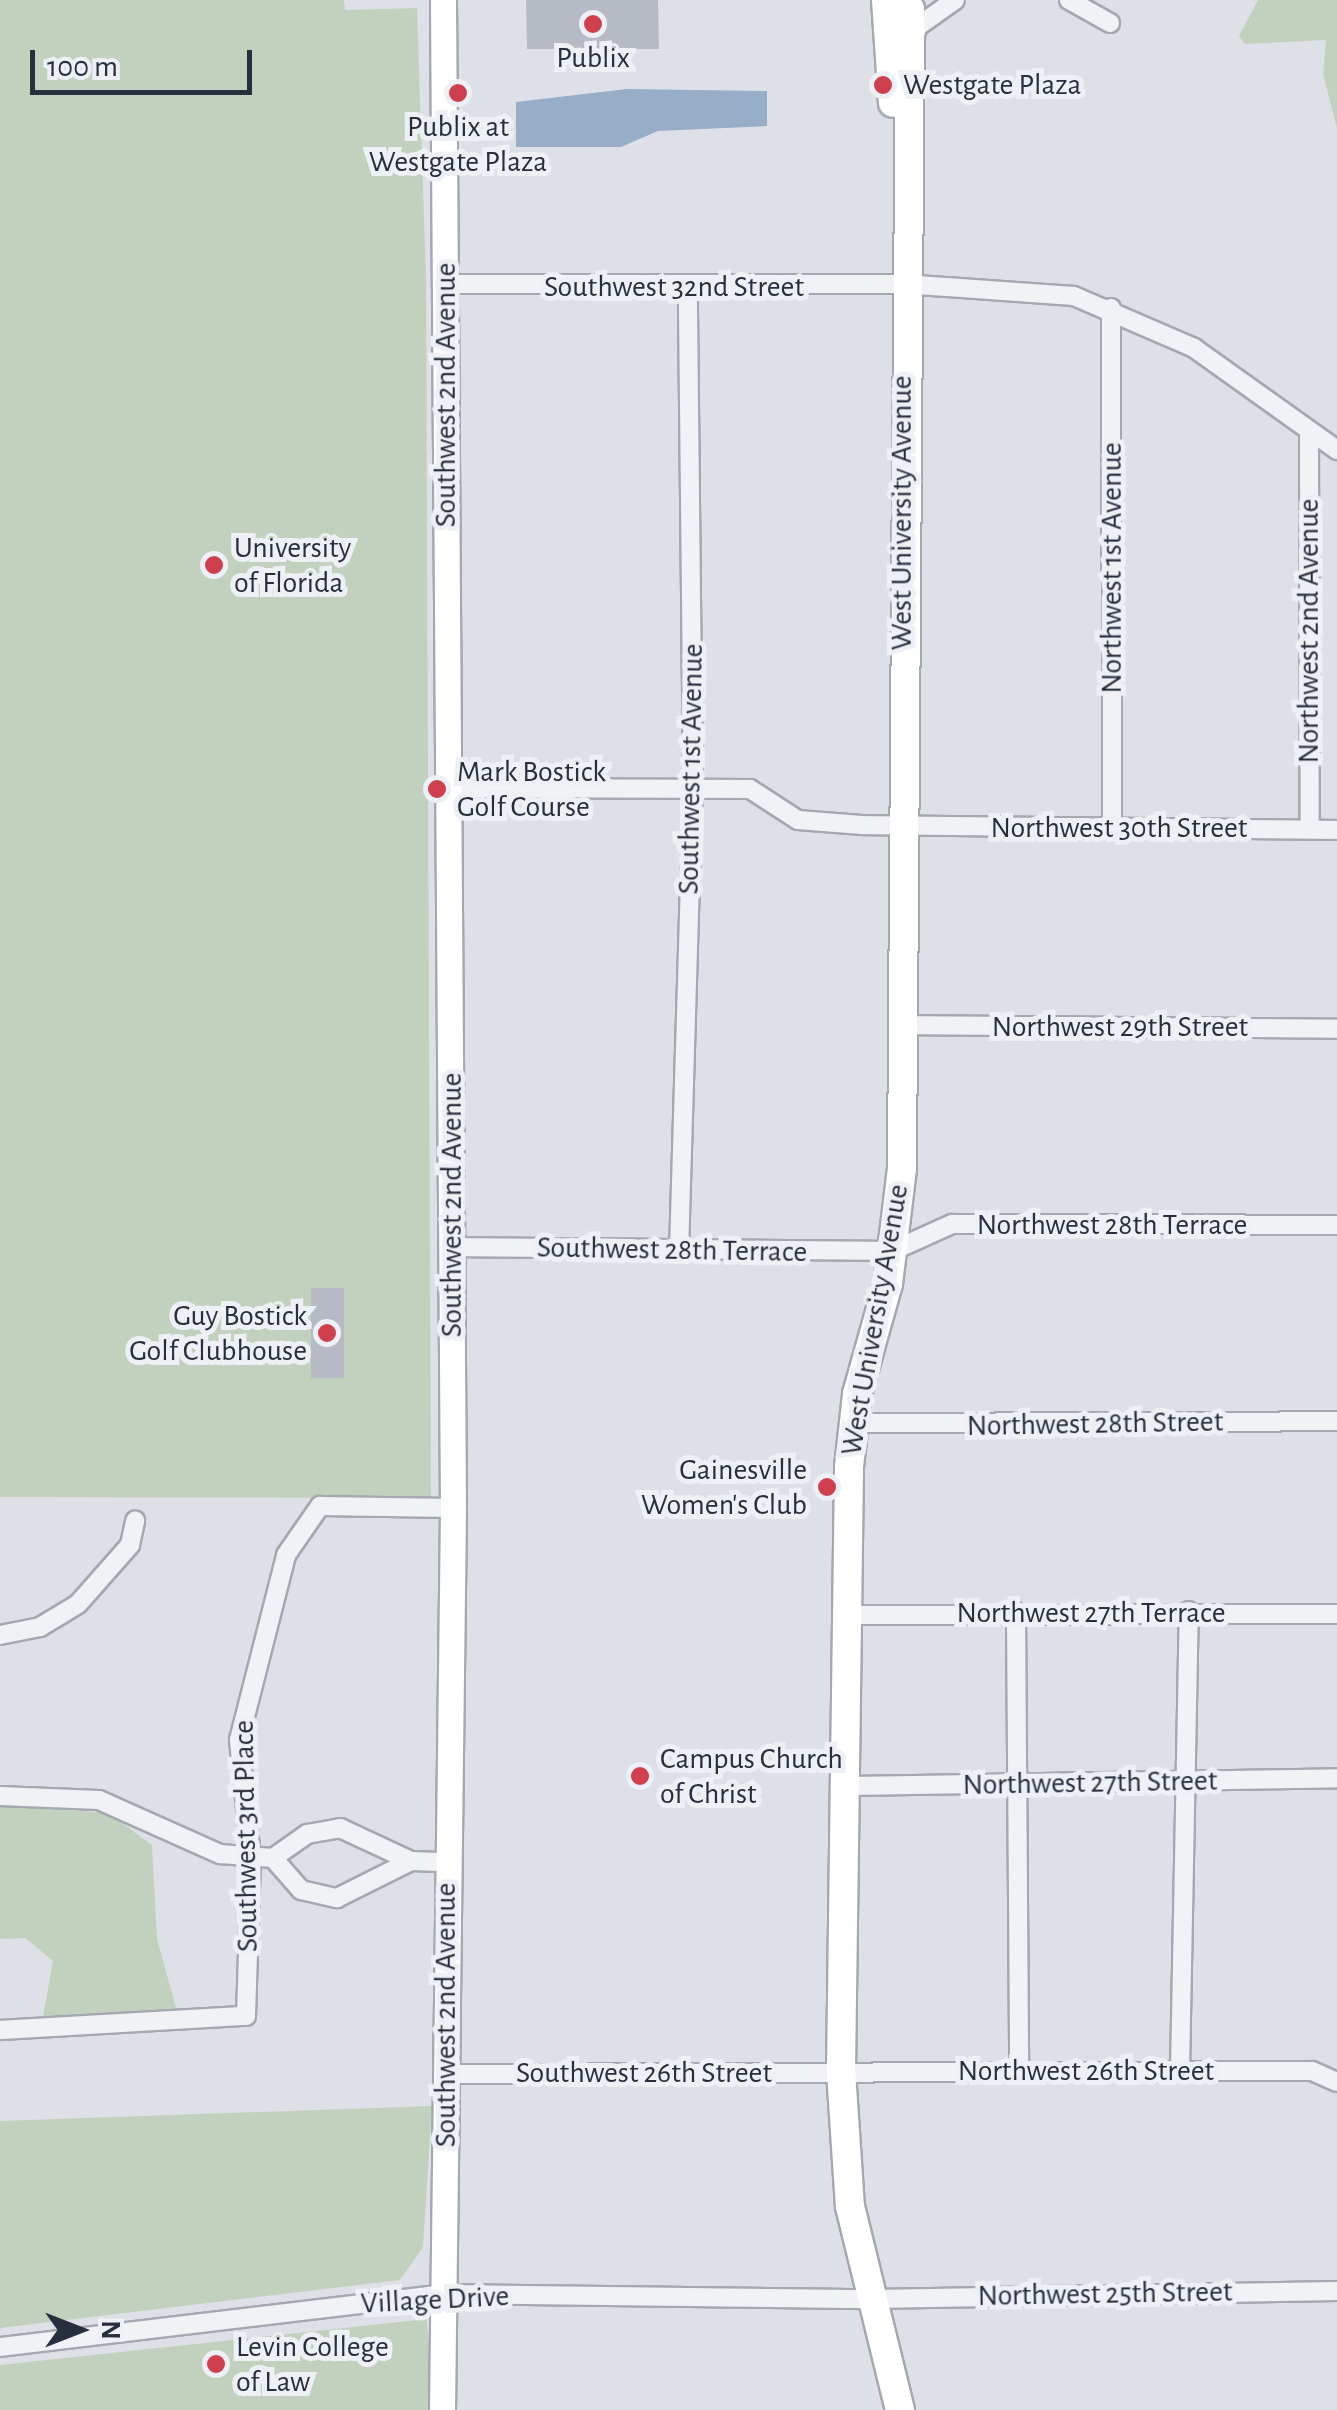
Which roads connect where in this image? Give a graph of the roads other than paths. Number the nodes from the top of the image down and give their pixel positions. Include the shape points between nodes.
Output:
1 (443, 0) edge
2 (886, 0) edge
3 (894, 0) edge
4 (910, 0) edge
5 (955, 0) edge
6 (1069, 0) edge
7 (1110, 23) dead end
8 (910, 32) junction
9 (446, 284) junction
10 (903, 284) junction
11 (688, 288) junction
12 (1111, 308) junction
13 (1310, 432) junction
14 (1337, 450) edge
15 (693, 786) junction
16 (450, 788) junction
17 (901, 826) junction
18 (1112, 828) junction
19 (1310, 829) junction
20 (1337, 830) edge
21 (903, 1025) junction
22 (1337, 1028) edge
23 (1337, 1225) edge
24 (452, 1247) junction
25 (679, 1251) junction
26 (892, 1251) junction
27 (1337, 1421) edge
28 (854, 1423) junction
29 (452, 1508) junction
30 (135, 1521) dead end
31 (1189, 1611) junction
32 (1016, 1612) junction
33 (1337, 1614) edge
34 (846, 1615) junction
35 (0, 1635) edge
36 (1337, 1778) edge
37 (1185, 1783) junction
38 (1017, 1785) junction
39 (843, 1786) junction
40 (0, 1796) edge
41 (251, 1857) junction
42 (273, 1858) junction
43 (411, 1861) junction
44 (447, 1862) junction
45 (0, 2030) edge
46 (1180, 2070) junction
47 (1018, 2071) junction
48 (840, 2072) junction
49 (446, 2074) junction
50 (1335, 2076) edge
51 (1337, 2291) edge
52 (443, 2294) junction
53 (872, 2300) junction
54 (0, 2347) edge
55 (442, 2410) edge
56 (900, 2410) edge

1 - 9 main road, Southwest 2nd Avenue
2 - 10 main road, West University Avenue
3 - 8 highway
4 - 8 main road, West University Avenue
5 - 8 street
6 - 7 street
8 - 10 main road, West University Avenue
9 - 11 street, Southwest 32nd Street
9 - 16 main road, Southwest 2nd Avenue
10 - 11 street, Southwest 32nd Street
10 - 12 street, Southwest 32nd Street via 1018,287
10 - 17 main road, West University Avenue
11 - 15 street, Southwest 1st Avenue
12 - 13 street, Southwest 32nd Street via 1194,348
12 - 18 street, Northwest 1st Avenue
13 - 14 street, Southwest 32nd Street
13 - 19 street, Northwest 2nd Avenue
15 - 16 street, Northwest 30th Street
15 - 17 street, Northwest 30th Street via 750,788 798,820
15 - 25 street, Southwest 1st Avenue
16 - 24 main road, Southwest 2nd Avenue
17 - 18 street, Northwest 30th Street
17 - 21 main road, West University Avenue
18 - 19 street, Northwest 30th Street
19 - 20 street, Northwest 30th Street
21 - 22 street, Northwest 29th Street
21 - 26 main road, West University Avenue
23 - 26 street, Northwest 28th Terrace via 952,1224
24 - 25 street, Southwest 28th Terrace
24 - 29 main road, Southwest 2nd Avenue
25 - 26 street, Southwest 28th Terrace
26 - 28 main road, West University Avenue
27 - 28 street, Northwest 28th Street
28 - 34 main road, West University Avenue
29 - 41 street, Southwest 3rd Place via 310,1512 286,1555 244,1701 239,1764
29 - 44 main road, Southwest 2nd Avenue
30 - 35 street via 130,1545 78,1604 40,1627
31 - 32 street, Northwest 27th Terrace
31 - 33 street, Northwest 27th Terrace
31 - 37 street
32 - 34 street, Northwest 27th Terrace
32 - 38 street
34 - 39 main road, West University Avenue
36 - 37 street, Northwest 27th Street
37 - 38 street, Northwest 27th Street
37 - 46 street
38 - 39 street, Northwest 27th Street
38 - 47 street
39 - 48 main road, West University Avenue
40 - 41 street via 99,1800 190,1844
41 - 42 street
41 - 45 street, Southwest 3rd Place via 246,2016
42 - 43 street via 307,1834 340,1828
42 - 43 street via 300,1890 336,1898
43 - 44 street
44 - 49 main road, Southwest 2nd Avenue
46 - 47 street, Northwest 26th Street
46 - 50 street, Northwest 26th Street
47 - 48 street, Northwest 26th Street
48 - 49 street, Southwest 26th Street
48 - 53 main road, West University Avenue via 842,2154
49 - 52 main road, Southwest 2nd Avenue
51 - 53 street, Northwest 25th Street
52 - 53 street, Village Drive
52 - 54 street, Village Drive
52 - 55 main road, Southwest 2nd Avenue
53 - 56 main road, West University Avenue

